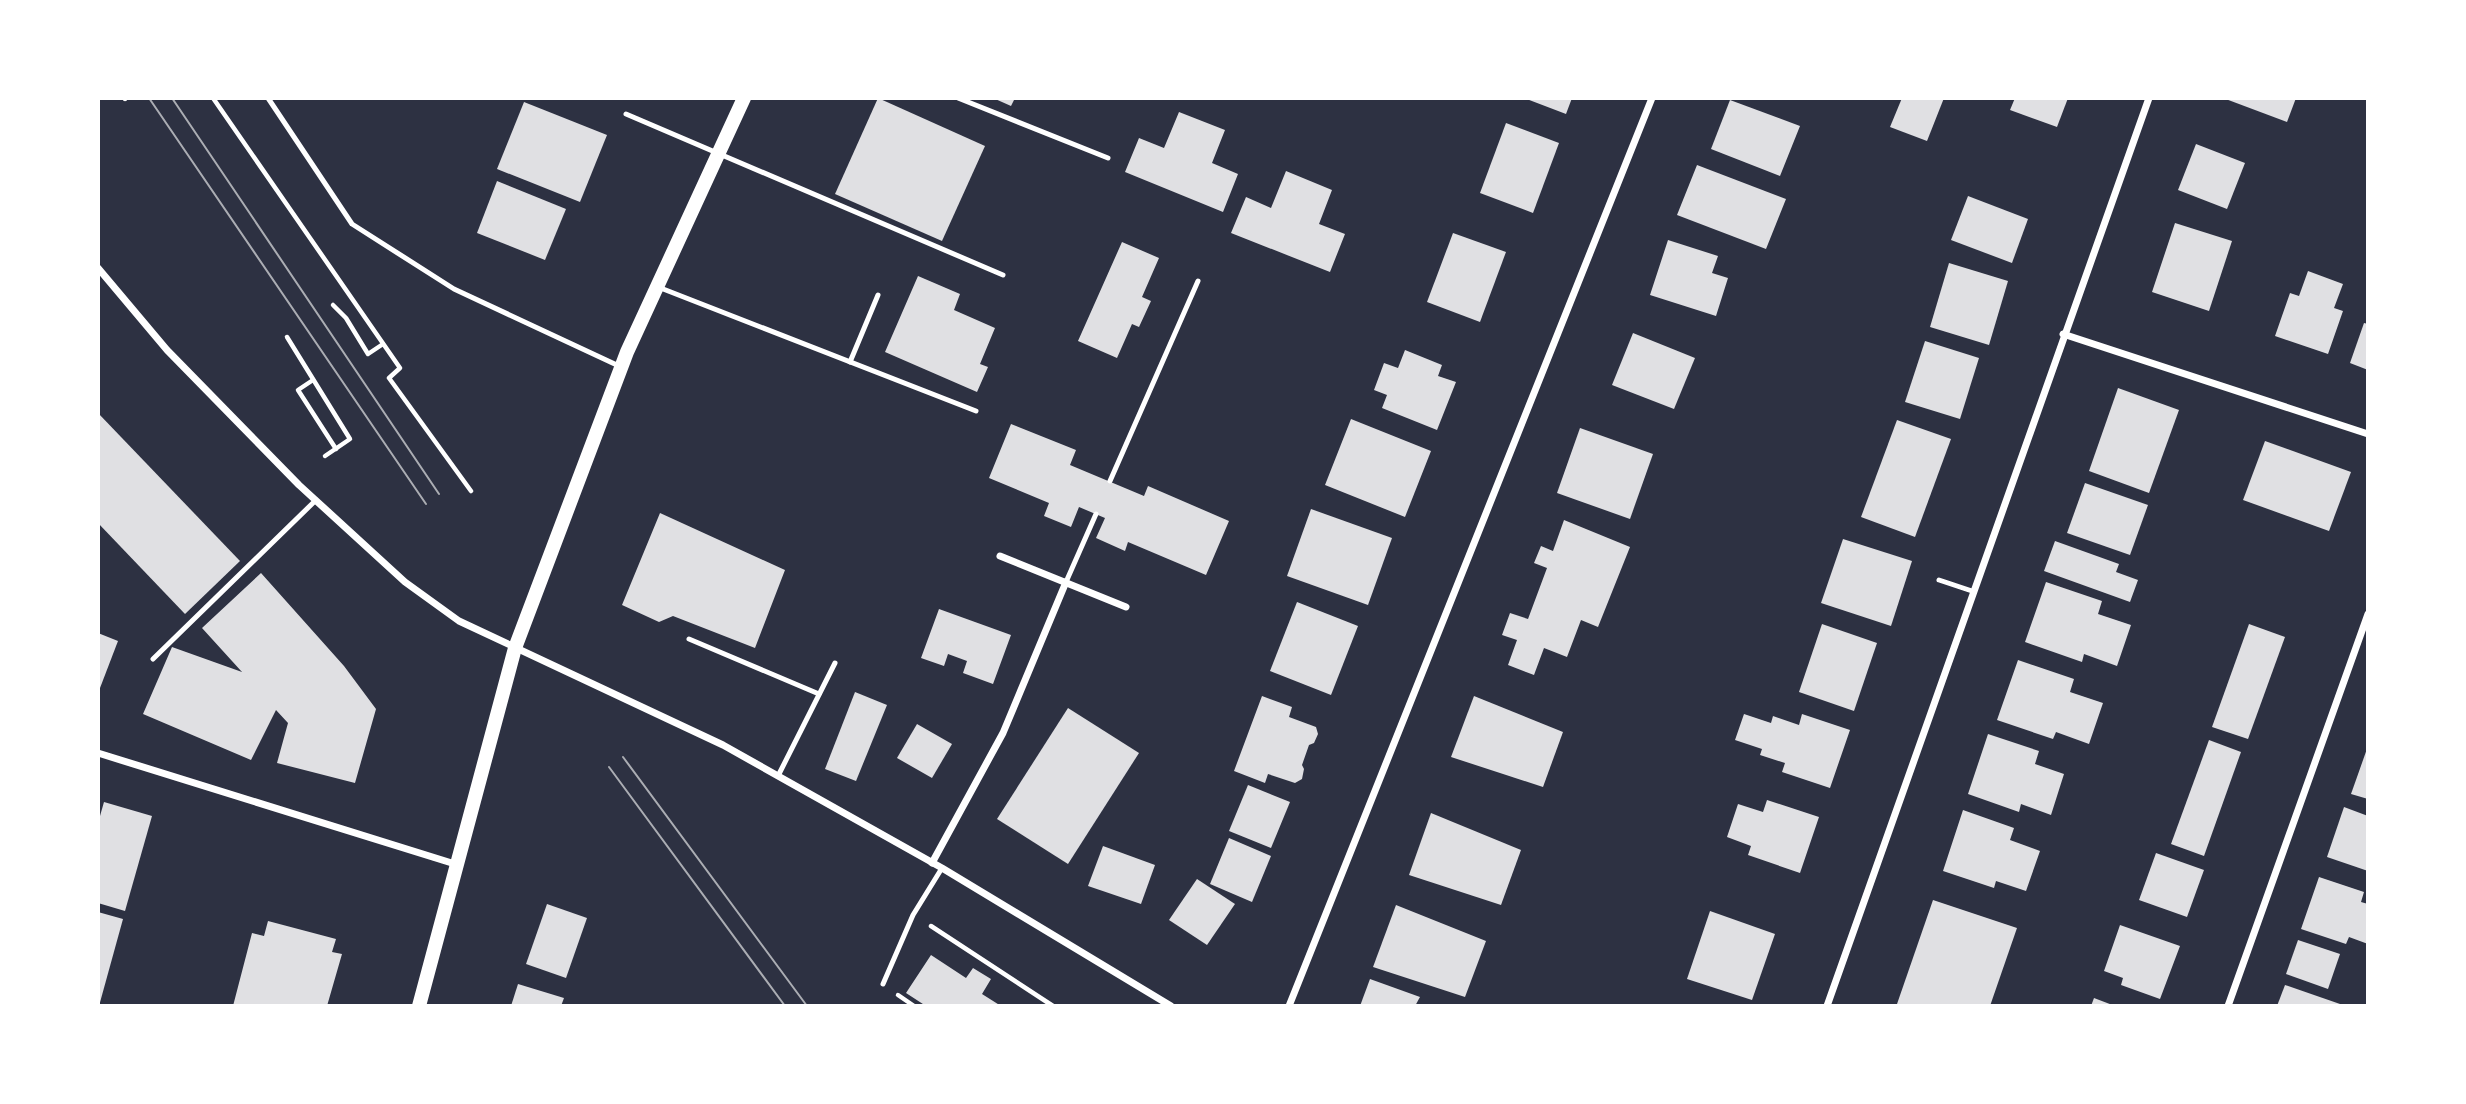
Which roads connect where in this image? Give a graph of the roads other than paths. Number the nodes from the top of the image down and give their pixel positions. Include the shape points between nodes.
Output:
1 (268, 98) edge
2 (744, 98) edge
3 (958, 98) edge
4 (1653, 98) edge
5 (2149, 98) edge
6 (626, 114) dead end
7 (720, 152) junction
8 (1108, 158) dead end
9 (98, 268) edge
10 (1003, 275) dead end
11 (1198, 281) dead end
12 (655, 286) junction
13 (878, 295) dead end
14 (2063, 334) junction
15 (850, 362) junction
16 (622, 367) junction
17 (976, 411) dead end
18 (2368, 434) edge
19 (1110, 481) dead end
20 (316, 500) junction
21 (1096, 514) dead end
22 (1000, 556) dead end
23 (1940, 580) dead end
24 (1066, 582) junction
25 (1972, 591) junction
26 (1126, 607) dead end
27 (2368, 614) edge
28 (689, 639) dead end
29 (515, 648) junction
30 (153, 659) dead end
31 (835, 663) dead end
32 (819, 694) junction
33 (98, 752) edge
34 (778, 776) junction
35 (932, 863) junction
36 (455, 864) junction
37 (942, 869) junction
38 (883, 984) dead end
39 (419, 1006) edge
40 (1171, 1006) edge
41 (1289, 1006) edge
42 (1827, 1006) edge
43 (2228, 1006) edge

1 - 16 lane via 352,224 454,289
2 - 7 main road
3 - 8 lane
4 - 41 street
5 - 14 street
6 - 7 lane
7 - 10 lane
7 - 12 main road
9 - 20 street via 167,350
11 - 19 lane
12 - 15 lane
12 - 16 main road
13 - 15 lane
14 - 18 street
14 - 25 street
15 - 17 lane
16 - 29 main road
20 - 29 street via 405,582 459,621
20 - 30 lane
21 - 24 lane
22 - 24 street
23 - 25 lane
24 - 26 street
24 - 35 street via 1003,733
25 - 42 street
27 - 43 street
28 - 32 lane
29 - 34 street via 631,700
29 - 36 main road
31 - 32 lane
32 - 34 lane
33 - 36 street
34 - 35 street
35 - 37 street
36 - 39 main road
37 - 38 lane via 913,915
37 - 40 street

